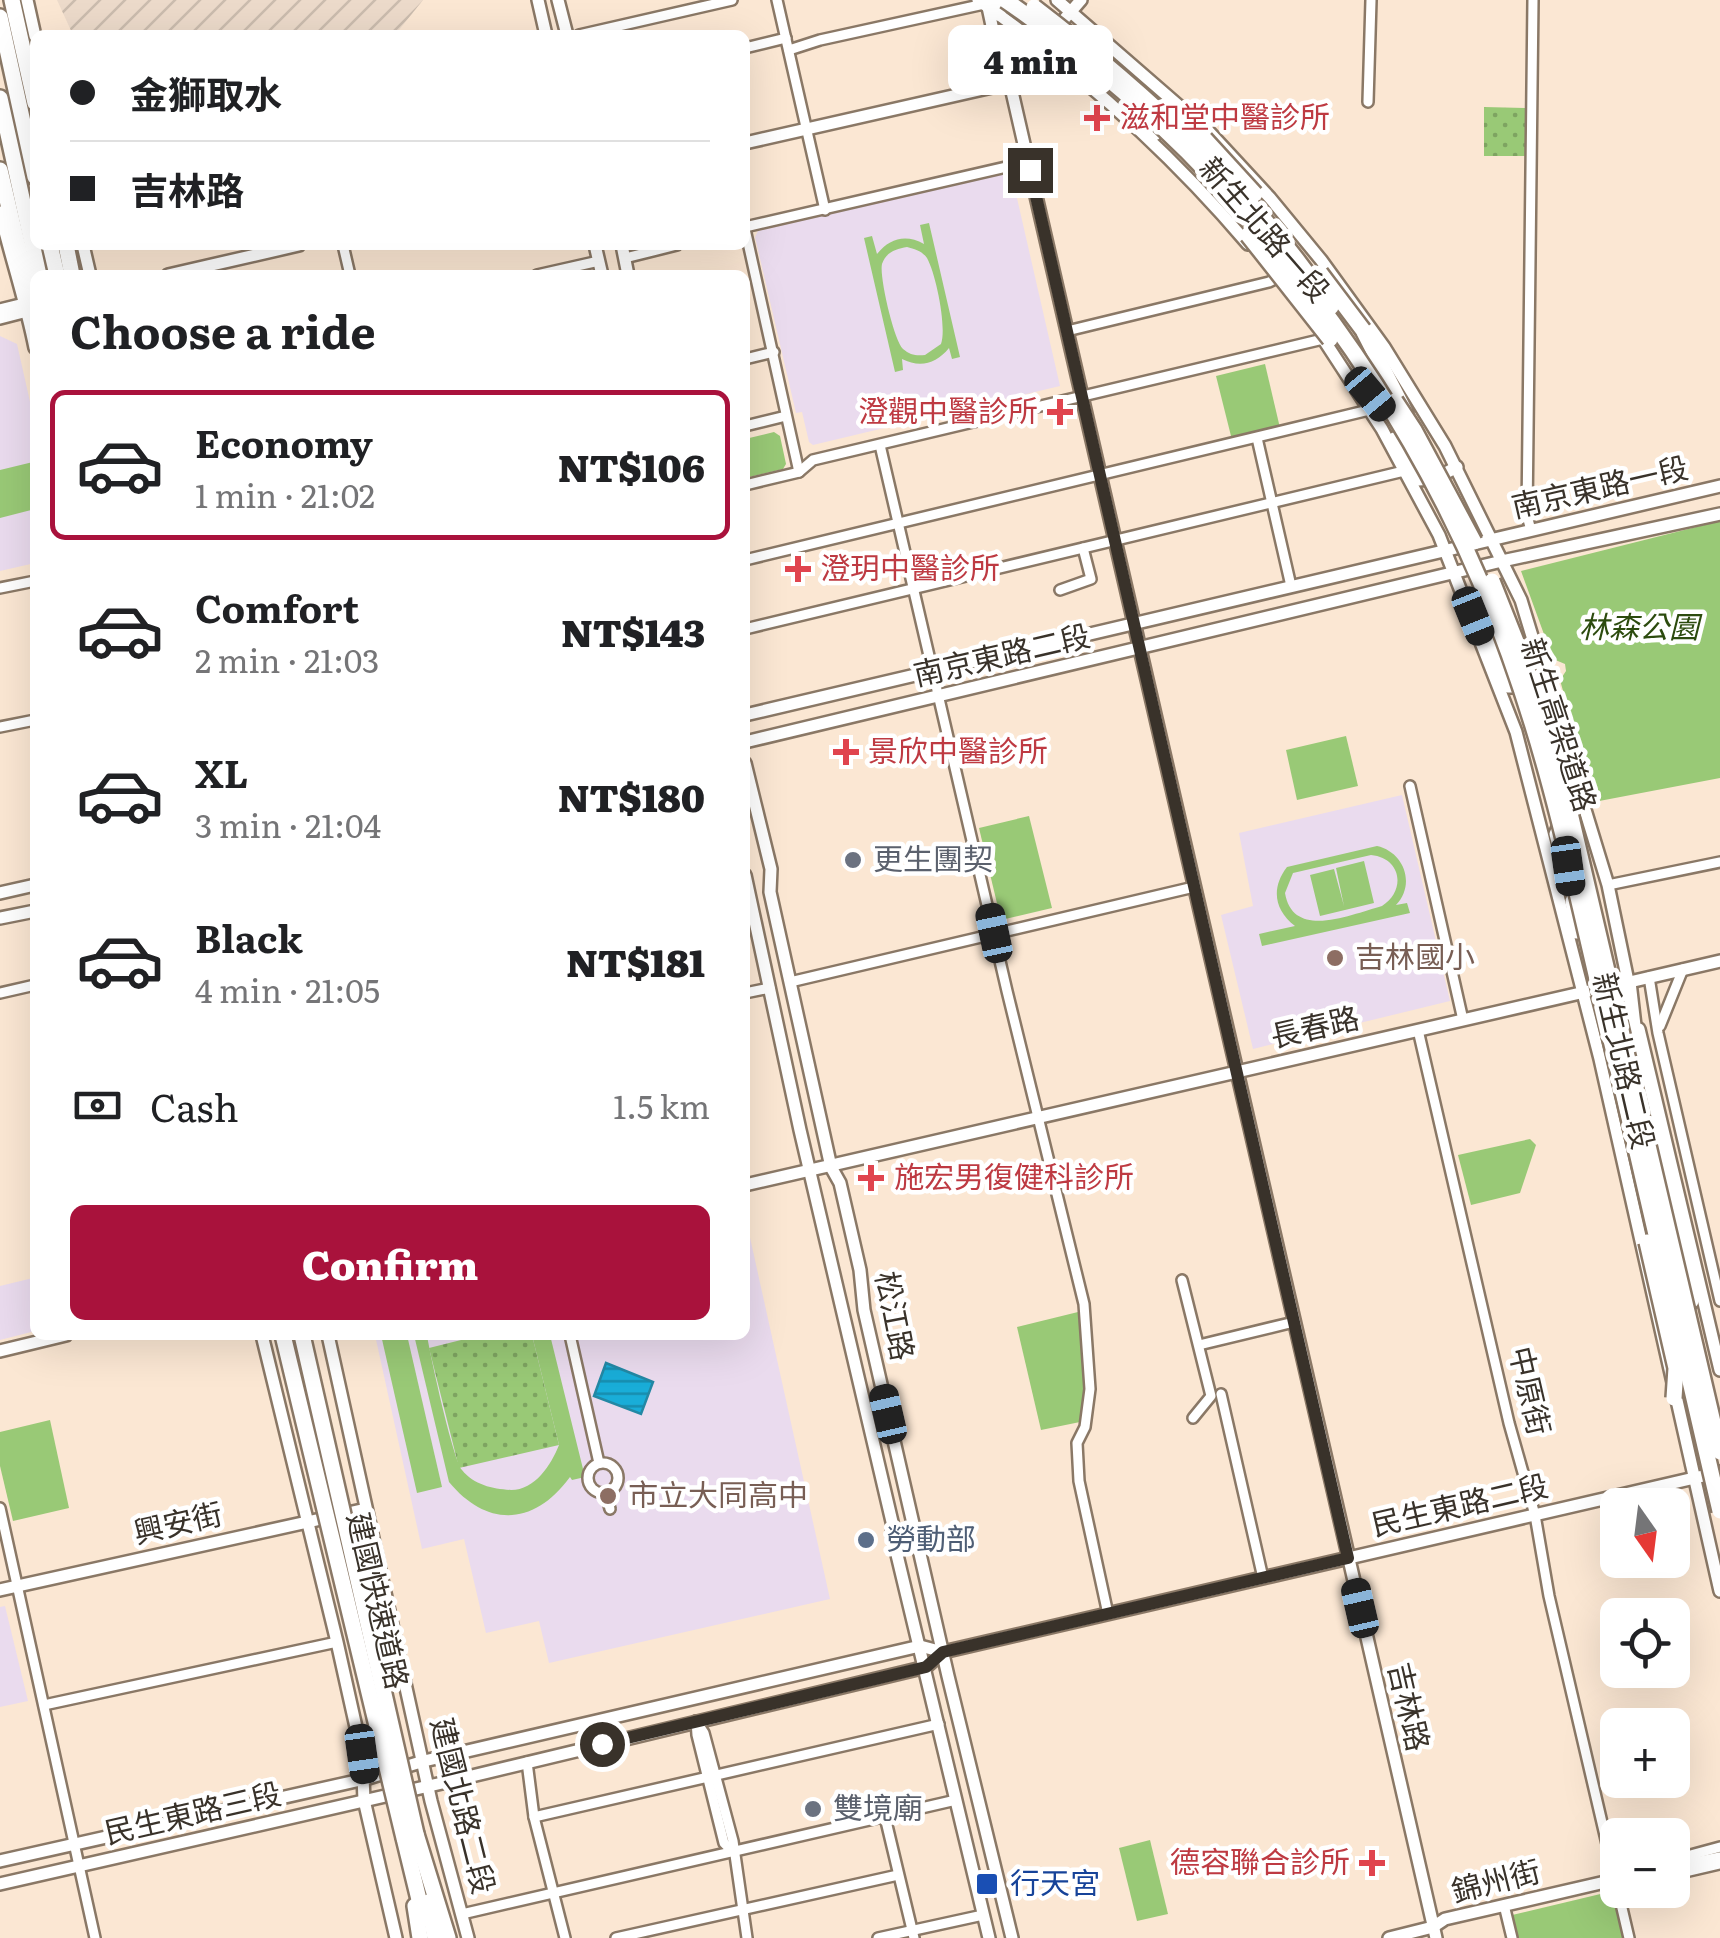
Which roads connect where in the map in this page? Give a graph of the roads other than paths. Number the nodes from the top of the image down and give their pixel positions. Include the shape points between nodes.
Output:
1 (12, 0) edge
2 (27, 0) edge
3 (538, 0) edge
4 (558, 0) edge
5 (732, 0) edge
6 (777, 0) edge
7 (1024, 0) edge
8 (1056, 0) edge
9 (1081, 0) edge
10 (1371, 0) edge
11 (1533, 0) edge
12 (990, 4) edge
13 (1071, 11) junction
14 (0, 17) edge
15 (34, 30) edge
16 (545, 30) edge
17 (566, 30) edge
18 (601, 30) edge
19 (786, 38) junction
20 (750, 47) edge
21 (1040, 48) junction
22 (789, 50) junction
23 (1074, 73) junction
24 (30, 81) edge
25 (1010, 83) junction
26 (0, 98) edge
27 (1368, 102) dead end
28 (1190, 117) junction
29 (1136, 123) junction
30 (806, 129) junction
31 (750, 142) edge
32 (30, 154) edge
33 (1028, 162) junction
34 (0, 170) edge
35 (3, 205) edge
36 (825, 210) junction
37 (750, 227) edge
38 (30, 231) edge
39 (277, 250) edge
40 (597, 250) edge
41 (750, 250) edge
42 (599, 261) junction
43 (190, 270) edge
44 (559, 270) edge
45 (601, 270) edge
46 (1277, 278) junction
47 (759, 290) junction
48 (750, 292) edge
49 (1354, 306) junction
50 (29, 307) edge
51 (0, 310) edge
52 (0, 318) edge
53 (1332, 322) junction
54 (1067, 331) junction
55 (1323, 339) junction
56 (774, 352) junction
57 (750, 358) edge
58 (1357, 391) junction
59 (1082, 395) junction
60 (1369, 410) junction
61 (786, 416) junction
62 (750, 425) edge
63 (1382, 429) junction
64 (1408, 431) junction
65 (1257, 438) junction
66 (880, 444) junction
67 (1457, 467) junction
68 (1404, 471) junction
69 (799, 472) junction
70 (1100, 475) junction
71 (750, 484) edge
72 (1720, 486) edge
73 (1272, 502) junction
74 (1720, 514) edge
75 (898, 524) junction
76 (1531, 530) junction
77 (1114, 540) junction
78 (1492, 540) junction
79 (1083, 548) junction
80 (1446, 550) junction
81 (750, 559) edge
82 (1502, 561) junction
83 (1456, 572) junction
84 (30, 582) edge
85 (1291, 586) junction
86 (0, 588) edge
87 (913, 588) junction
88 (1060, 590) dead end
89 (1473, 616) junction
90 (1134, 623) junction
91 (750, 627) edge
92 (1139, 648) junction
93 (933, 672) junction
94 (1548, 681) junction
95 (939, 696) junction
96 (750, 714) edge
97 (30, 721) edge
98 (0, 728) edge
99 (750, 741) edge
100 (750, 784) edge
101 (1410, 786) dead end
102 (1587, 811) junction
103 (1563, 826) junction
104 (1720, 862) edge
105 (1608, 885) junction
106 (30, 886) edge
107 (1194, 887) junction
108 (1557, 887) junction
109 (0, 893) edge
110 (750, 898) edge
111 (30, 912) edge
112 (0, 918) edge
113 (994, 933) junction
114 (1720, 961) edge
115 (1683, 969) junction
116 (1649, 977) junction
117 (790, 982) junction
118 (1628, 982) junction
119 (30, 985) edge
120 (770, 988) junction
121 (1582, 992) junction
122 (0, 993) edge
123 (750, 993) edge
124 (1464, 1020) junction
125 (1418, 1030) junction
126 (1658, 1033) junction
127 (1236, 1072) junction
128 (1037, 1118) junction
129 (831, 1167) junction
130 (812, 1172) junction
131 (750, 1185) edge
132 (1182, 1280) dead end
133 (1720, 1301) edge
134 (1294, 1322) junction
135 (45, 1340) edge
136 (263, 1340) edge
137 (283, 1340) edge
138 (303, 1340) edge
139 (329, 1340) edge
140 (571, 1340) edge
141 (1199, 1345) junction
142 (0, 1351) edge
143 (1720, 1370) edge
144 (1704, 1382) junction
145 (1220, 1394) dead end
146 (1674, 1398) junction
147 (1193, 1418) dead end
148 (1720, 1452) edge
149 (599, 1463) junction
150 (1720, 1472) edge
151 (1694, 1478) junction
152 (606, 1493) junction
153 (0, 1508) edge
154 (366, 1509) junction
155 (610, 1509) dead end
156 (1720, 1511) edge
157 (1535, 1515) junction
158 (308, 1521) junction
159 (1348, 1558) junction
160 (1262, 1578) junction
161 (18, 1586) junction
162 (0, 1590) edge
163 (1720, 1592) edge
164 (1108, 1614) junction
165 (338, 1642) junction
166 (920, 1646) junction
167 (943, 1652) junction
168 (926, 1667) junction
169 (44, 1705) junction
170 (696, 1720) junction
171 (939, 1724) junction
172 (424, 1761) junction
173 (527, 1762) junction
174 (392, 1771) joint
175 (711, 1776) junction
176 (365, 1779) junction
177 (429, 1786) junction
178 (397, 1793) joint
179 (364, 1800) junction
180 (956, 1800) junction
181 (534, 1817) junction
182 (885, 1817) junction
183 (1602, 1818) edge
184 (410, 1836) junction
185 (76, 1844) junction
186 (1720, 1847) edge
187 (732, 1851) junction
188 (1690, 1855) edge
189 (0, 1861) edge
190 (1720, 1861) edge
191 (78, 1866) junction
192 (1690, 1867) edge
193 (898, 1875) junction
194 (1600, 1883) edge
195 (0, 1884) edge
196 (552, 1892) junction
197 (1504, 1905) junction
198 (744, 1908) junction
199 (1623, 1908) edge
200 (462, 1914) junction
201 (983, 1914) junction
202 (1435, 1932) edge
203 (913, 1934) edge
204 (95, 1938) edge
205 (396, 1938) edge
206 (428, 1938) edge
207 (448, 1938) edge
208 (468, 1938) edge
209 (564, 1938) edge
210 (616, 1938) edge
211 (747, 1938) edge
212 (878, 1938) edge
213 (988, 1938) edge
214 (1012, 1938) edge
215 (1388, 1938) edge
216 (1512, 1938) edge
217 (1630, 1938) edge

1 - 24 highway
2 - 15 street
3 - 16 street
4 - 17 street
5 - 18 street
6 - 19 street
7 - 64 highway, 新生高架道路, bridge via 1152,103 1261,216 1311,277
8 - 13 street, 新生北路一段
9 - 13 street
10 - 27 street
11 - 76 street
12 - 21 street, 新生北路一段
12 - 22 street
12 - 25 street, 吉林路
12 - 64 highway, 新生高架道路, bridge via 1089,62 1239,208
13 - 21 street
13 - 28 street, 新生北路一段
14 - 32 highway
19 - 20 street
19 - 22 street
21 - 23 street, 新生北路一段
21 - 25 street
22 - 30 street
23 - 25 street via 1029,86
23 - 29 street, 新生北路一段
25 - 30 street
25 - 33 street, 吉林路
26 - 38 highway
28 - 49 street, 新生北路一段 via 1270,198
28 - 64 highway, bridge via 1362,330
29 - 46 street, 新生北路一段
29 - 64 highway, bridge via 1154,133 1256,244
30 - 31 street
30 - 36 street
33 - 36 street
33 - 54 street, 吉林路
34 - 35 highway
35 - 50 highway
36 - 37 street
39 - 43 street
40 - 42 street
41 - 47 street
42 - 44 street
42 - 45 street
46 - 53 street via 1290,279 1321,323
46 - 54 street
46 - 55 street, 新生北路一段
47 - 48 street
47 - 56 street
49 - 53 street
49 - 67 street, 新生北路一段
50 - 51 street
50 - 52 street
53 - 58 street via 1329,334 1360,384
54 - 59 street, 吉林路
55 - 58 street, 新生北路一段
55 - 59 street
56 - 57 street
56 - 61 street
58 - 60 street, 新生北路一段
59 - 66 street
59 - 70 street, 吉林路
60 - 63 street, 新生北路一段
60 - 65 street
61 - 62 street
61 - 69 street
63 - 67 street via 1396,440 1418,480 1434,480
63 - 68 street, 新生北路一段
64 - 103 highway, 新生高架道路, bridge via 1486,594
64 - 144 highway, 新生高架道路, bridge via 1496,590 1551,741
65 - 70 street
65 - 73 street
66 - 69 street via 812,460
66 - 75 street
67 - 78 street, 新生北路一段
68 - 73 street
68 - 80 street, 新生北路一段
69 - 71 street
70 - 75 street
70 - 77 street, 吉林路
72 - 76 street, 南京東路一段
73 - 77 street
73 - 85 street
74 - 82 street, 南京東路一段
75 - 81 street
75 - 87 street
76 - 78 street, 南京東路一段
77 - 79 street
77 - 90 street, 吉林路
78 - 80 street, 南京東路二段
78 - 82 street, 新生北路二段
79 - 87 street
79 - 88 street via 1090,579
80 - 83 street, 新生北路二段
80 - 85 street, 南京東路二段
82 - 83 street, 南京東路二段
82 - 94 street, 新生北路二段
83 - 89 street, 新生北路二段
83 - 92 street, 南京東路二段
84 - 86 street
85 - 90 street, 南京東路二段
87 - 91 street
87 - 93 street
89 - 94 street via 1487,628 1508,687
89 - 108 street, 新生北路二段 via 1516,732
90 - 92 street, 吉林路
90 - 93 street, 南京東路二段
92 - 95 street, 南京東路二段
92 - 107 street, 吉林路
93 - 95 street
93 - 96 street, 南京東路二段
94 - 102 street, 新生北路二段
95 - 99 street, 南京東路二段
95 - 113 street
97 - 98 street
100 - 117 street, 松江路
101 - 124 street
102 - 103 street
102 - 105 street, 新生北路二段
103 - 108 street via 1554,834 1564,874
103 - 146 highway, bridge via 1577,930 1676,1368
103 - 156 highway, 新生高架道路, bridge
104 - 105 street
105 - 118 street, 新生北路二段
106 - 109 street
107 - 113 street
107 - 127 street, 吉林路
108 - 121 street, 新生北路二段
110 - 120 street, 松江路
111 - 112 street
113 - 117 street
113 - 128 street
114 - 115 street, 長春路
115 - 116 street, 長春路
115 - 126 street, 新生北路二段
116 - 118 street, 長春路
116 - 126 street, 新生北路二段
117 - 129 street, 松江路
118 - 121 street, 長春路
118 - 143 street, 新生北路二段
118 - 144 highway, bridge via 1636,1052 1686,1266
119 - 122 street
120 - 123 street
120 - 130 street, 松江路
121 - 124 street, 長春路
121 - 146 street, 新生北路二段
124 - 125 street, 長春路
125 - 127 street, 長春路
125 - 157 street, 中原街
126 - 133 street, 新生北路二段
127 - 128 street, 長春路
127 - 134 street, 吉林路
128 - 129 street, 長春路
128 - 164 street via 1084,1304 1090,1390 1077,1443 1079,1481
129 - 130 street, 長春路
129 - 167 street, 松江路 via 852,1233
130 - 131 street, 長春路
130 - 166 street, 松江路
132 - 141 street
134 - 141 street
134 - 159 street, 吉林路
135 - 142 street
136 - 158 street
137 - 184 highway, 建國快速道路, bridge
138 - 184 highway, 建國快速道路, bridge
139 - 154 street, 建國北路二段
140 - 149 street
141 - 147 street via 1212,1396
144 - 148 highway, 新生高架道路, bridge
145 - 160 street
146 - 151 street, 新生北路二段
149 - 152 street via 588,1476 591,1488
149 - 152 street via 614,1468 618,1481
150 - 151 street, 民生東路二段, bridge
151 - 157 street, 民生東路二段
151 - 163 street, 新生北路二段
152 - 155 street
153 - 161 street
154 - 158 street, 興安街
154 - 172 street, 建國北路二段
157 - 159 street, 民生東路二段
157 - 183 street, 中原街
158 - 161 street, 興安街
158 - 165 street
159 - 160 street, 民生東路二段
159 - 202 street, 吉林路
160 - 164 street, 民生東路二段
161 - 162 street, 興安街
161 - 169 street
164 - 167 street, 民生東路二段
165 - 169 street
165 - 176 street
166 - 167 street, 民生東路二段
166 - 168 street, 松江路
166 - 172 street, 民生東路二段
167 - 168 street, 民生東路二段
167 - 214 street, 松江路
168 - 170 street, 民生東路二段
168 - 171 street, 松江路
169 - 185 street
170 - 173 street, 民生東路二段
170 - 175 street
171 - 175 street
171 - 180 street, 松江路
172 - 174 street, 民生東路二段
172 - 177 street, 建國北路二段
173 - 177 street, 民生東路二段
173 - 181 street
174 - 176 street, 民生東路三段
175 - 181 street
175 - 187 street
176 - 179 street
176 - 185 street, 民生東路三段
177 - 178 street, 民生東路二段
177 - 200 street, 建國北路二段
178 - 179 street, 民生東路三段
179 - 191 street, 民生東路三段
179 - 205 street
180 - 182 street
180 - 201 street, 松江路
181 - 196 street
182 - 187 street
182 - 193 street
184 - 206 highway, 建國快速道路
184 - 207 highway
185 - 189 street, 民生東路三段
185 - 191 street
186 - 188 street
187 - 196 street
187 - 198 street
190 - 192 street
191 - 195 street, 民生東路三段
191 - 204 street
193 - 198 street
193 - 203 street
194 - 197 street, 錦州街
196 - 200 street
196 - 209 street
197 - 202 street, 錦州街 via 1445,1919
197 - 216 street
198 - 210 street
198 - 211 street
199 - 217 street, 中原街
200 - 208 street, 建國北路二段
201 - 203 street
201 - 213 street, 松江路
202 - 215 street, 錦州街
203 - 212 street

